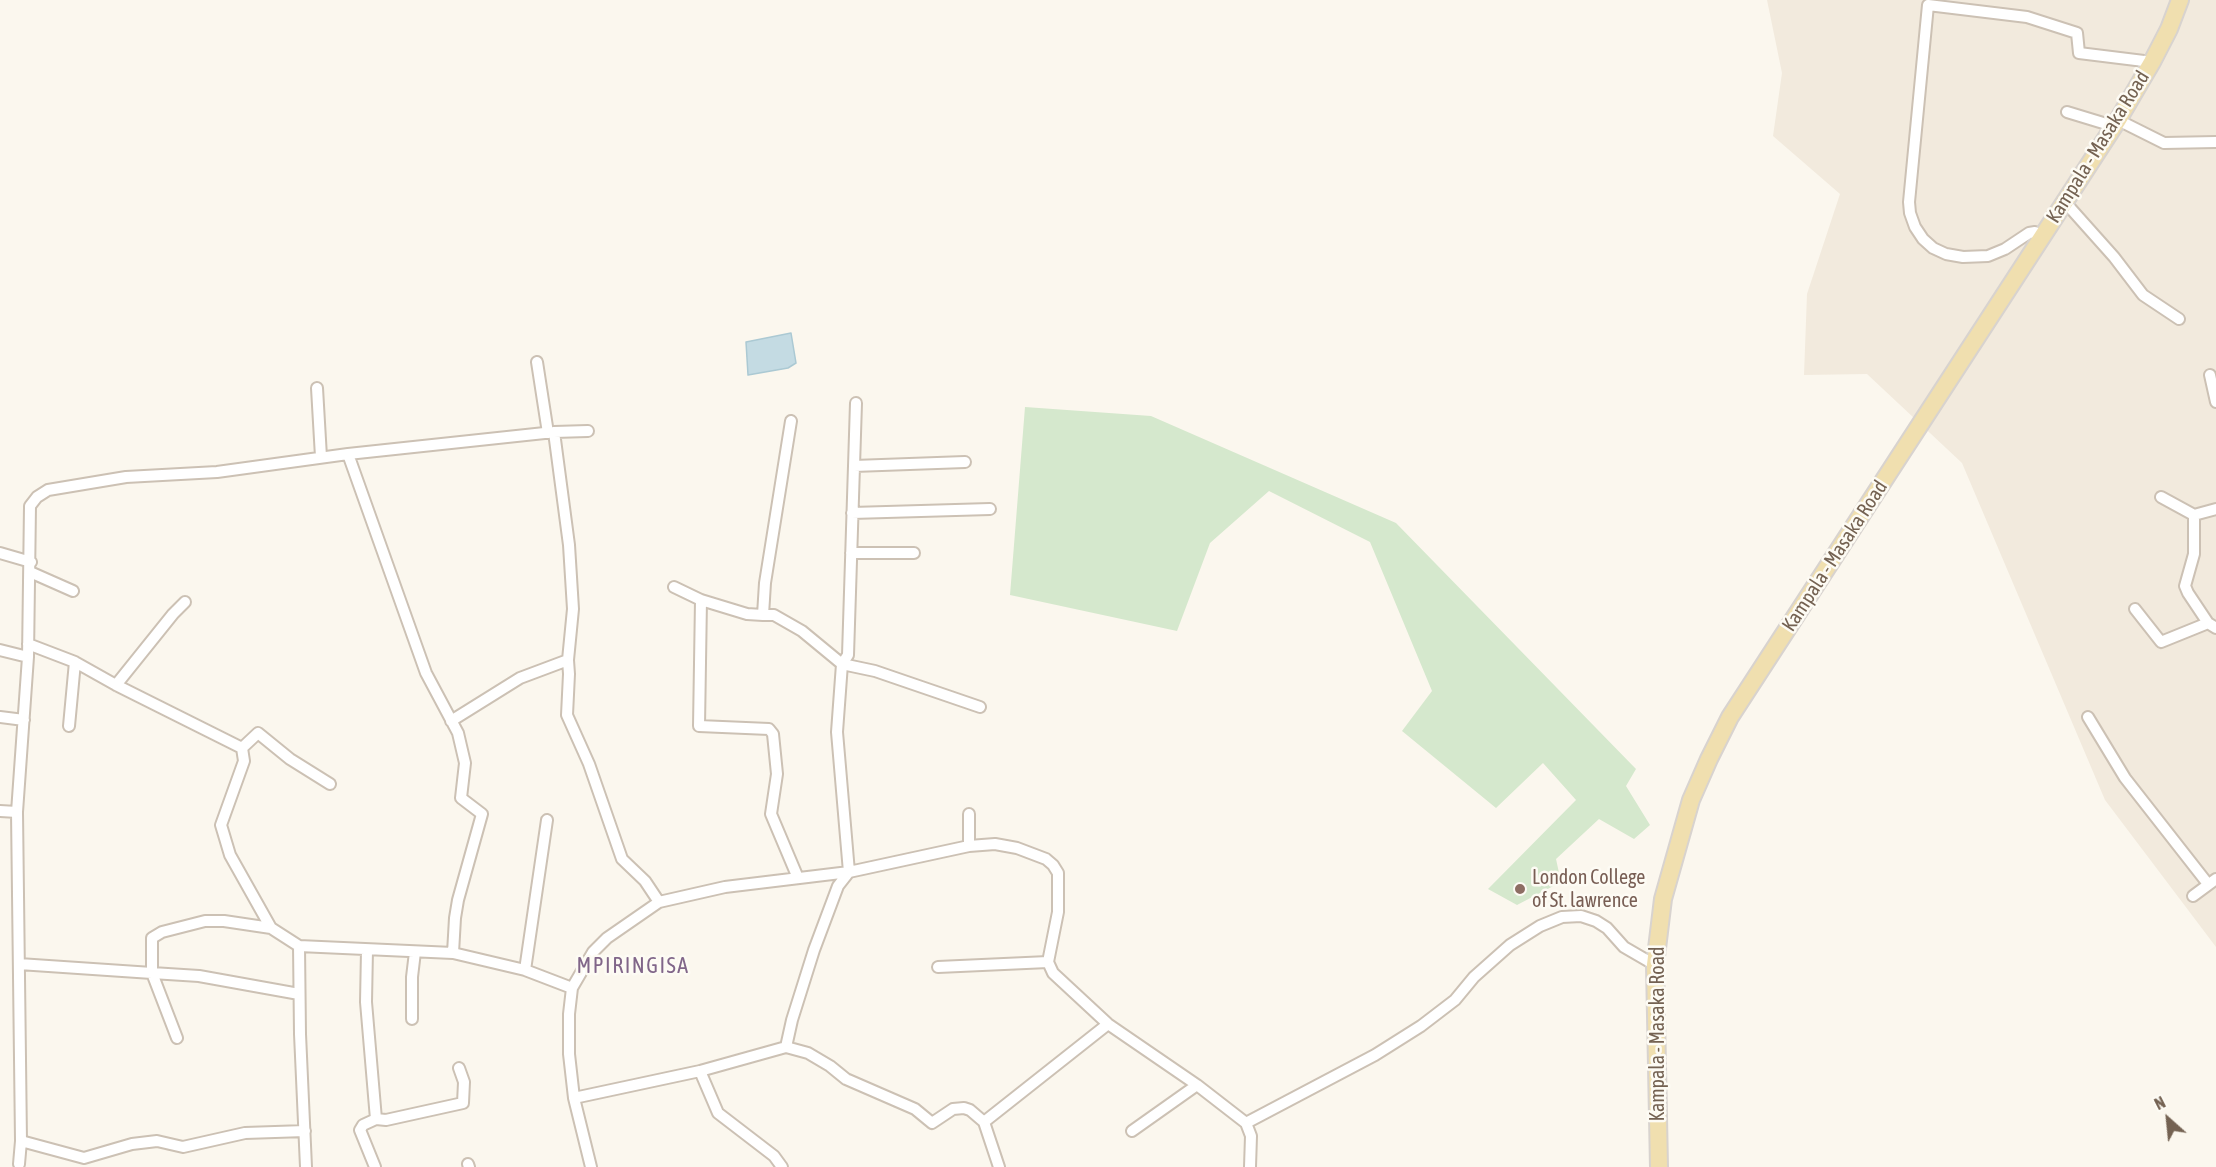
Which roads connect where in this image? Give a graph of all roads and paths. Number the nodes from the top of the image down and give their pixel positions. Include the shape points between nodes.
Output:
1 (2180, 0) edge
2 (2152, 62) junction
3 (2067, 112) dead end
4 (2115, 123) junction
5 (2216, 142) edge
6 (2064, 201) junction
7 (2042, 235) junction
8 (2179, 319) dead end
9 (537, 362) dead end
10 (2210, 375) dead end
11 (317, 388) dead end
12 (2216, 402) edge
13 (856, 403) dead end
14 (790, 421) dead end
15 (588, 430) dead end
16 (551, 433) junction
17 (348, 454) junction
18 (321, 457) junction
19 (965, 462) dead end
20 (854, 466) junction
21 (2161, 497) dead end
22 (990, 509) dead end
23 (2216, 509) edge
24 (852, 513) junction
25 (2194, 515) junction
26 (851, 553) junction
27 (914, 553) dead end
28 (0, 554) edge
29 (31, 567) junction
30 (674, 587) dead end
31 (73, 591) dead end
32 (701, 600) junction
33 (185, 602) dead end
34 (2134, 609) dead end
35 (763, 615) junction
36 (2212, 625) edge
37 (28, 644) junction
38 (0, 650) edge
39 (28, 657) junction
40 (568, 660) junction
41 (75, 662) junction
42 (842, 664) junction
43 (116, 685) junction
44 (980, 707) dead end
45 (0, 717) edge
46 (2088, 717) dead end
47 (24, 720) junction
48 (451, 721) junction
49 (69, 726) dead end
50 (242, 748) junction
51 (330, 784) dead end
52 (0, 811) edge
53 (17, 812) junction
54 (969, 814) dead end
55 (548, 820) dead end
56 (969, 846) junction
57 (849, 872) junction
58 (798, 878) junction
59 (2212, 882) edge
60 (2193, 896) dead end
61 (659, 902) junction
62 (271, 928) junction
63 (299, 946) junction
64 (367, 950) junction
65 (415, 952) junction
66 (453, 953) junction
67 (1048, 962) junction
68 (19, 964) junction
69 (1655, 965) junction
70 (938, 967) dead end
71 (525, 970) junction
72 (152, 973) junction
73 (572, 988) junction
74 (299, 994) junction
75 (412, 1019) dead end
76 (1108, 1024) junction
77 (177, 1038) dead end
78 (786, 1047) junction
79 (459, 1068) dead end
80 (700, 1071) junction
81 (1197, 1085) junction
82 (574, 1098) junction
83 (376, 1119) junction
84 (984, 1122) junction
85 (1246, 1123) junction
86 (305, 1131) junction
87 (1132, 1131) dead end
88 (21, 1141) junction
89 (19, 1164) dead end
90 (306, 1167) edge
91 (375, 1167) edge
92 (591, 1167) edge
93 (782, 1167) edge
94 (999, 1167) edge
95 (1250, 1167) edge
96 (1659, 1167) edge

1 - 2 main road, Kampala - Masaka Road
2 - 4 main road, Kampala - Masaka Road
2 - 7 street via 2079,53 2077,33 2027,17 1928,5 1909,202 1915,227 1934,248 1963,257 1988,256 2029,233
3 - 4 street
4 - 5 street via 2164,142
4 - 6 main road, Kampala - Masaka Road
6 - 7 main road, Kampala - Masaka Road
6 - 8 street via 2143,295
7 - 69 main road, Kampala - Masaka Road via 1730,717 1691,800 1675,851 1662,899
9 - 16 street
10 - 12 street
11 - 18 street
13 - 20 street
14 - 35 street
15 - 16 street
16 - 17 street
16 - 40 street via 569,545 573,609
17 - 18 street
17 - 48 street via 426,672
18 - 29 street via 218,472 126,477 48,490 30,506
19 - 20 street
20 - 24 street
21 - 25 street
22 - 24 street
23 - 25 street
24 - 26 street
25 - 36 street via 2194,554 2185,586
26 - 27 street
26 - 42 street via 848,655
28 - 29 street
29 - 31 street
29 - 37 street
30 - 32 street
32 - 35 street
32 - 58 street via 699,726 769,729 773,734 777,774 771,814
33 - 43 street
34 - 36 street via 2161,642
35 - 42 street via 774,615 802,632
37 - 39 street
37 - 41 street
38 - 39 street
39 - 47 street
40 - 48 street via 520,678
40 - 61 street via 567,715 589,764 622,859 645,881
41 - 43 street
41 - 49 street
42 - 44 street via 875,671
42 - 57 street via 837,732
43 - 50 street
45 - 47 street
46 - 59 street via 2125,778
47 - 53 street
48 - 66 street via 465,763 461,798 482,814 454,918
50 - 51 street via 258,733
50 - 62 street via 244,761 221,825 230,855
52 - 53 street
53 - 68 street
54 - 56 street
55 - 71 street
56 - 57 street
56 - 67 street via 995,844 1017,848 1053,865 1058,873 1058,912
57 - 58 street
57 - 78 street via 838,886 814,950
58 - 61 street via 695,892
59 - 60 street
61 - 73 street via 607,938 593,952
62 - 63 street
62 - 72 street via 205,921 162,932 152,938
63 - 64 street
63 - 74 street
64 - 65 street
64 - 83 street via 366,1002
65 - 66 street
65 - 75 street
66 - 71 street
67 - 70 street
67 - 76 street via 1053,973
68 - 72 street
68 - 88 street
69 - 85 street via 1624,948 1596,921 1581,916 1562,917 1510,945 1455,1000 1421,1026 1375,1055
69 - 96 main road, Kampala - Masaka Road
71 - 73 street
72 - 74 street via 199,976
72 - 77 street
73 - 82 street via 569,1054
74 - 86 street
76 - 81 street
76 - 84 street
78 - 80 street
78 - 84 street via 808,1053 846,1079 915,1109 932,1123 964,1108
79 - 83 street via 464,1082 463,1103
80 - 82 street
80 - 93 street via 718,1113 774,1156
81 - 85 street
81 - 87 street
82 - 92 street
83 - 91 street via 360,1130
84 - 94 street
85 - 95 street via 1251,1136
86 - 88 street via 245,1133 183,1147 158,1140 84,1158
86 - 90 street
88 - 89 street

